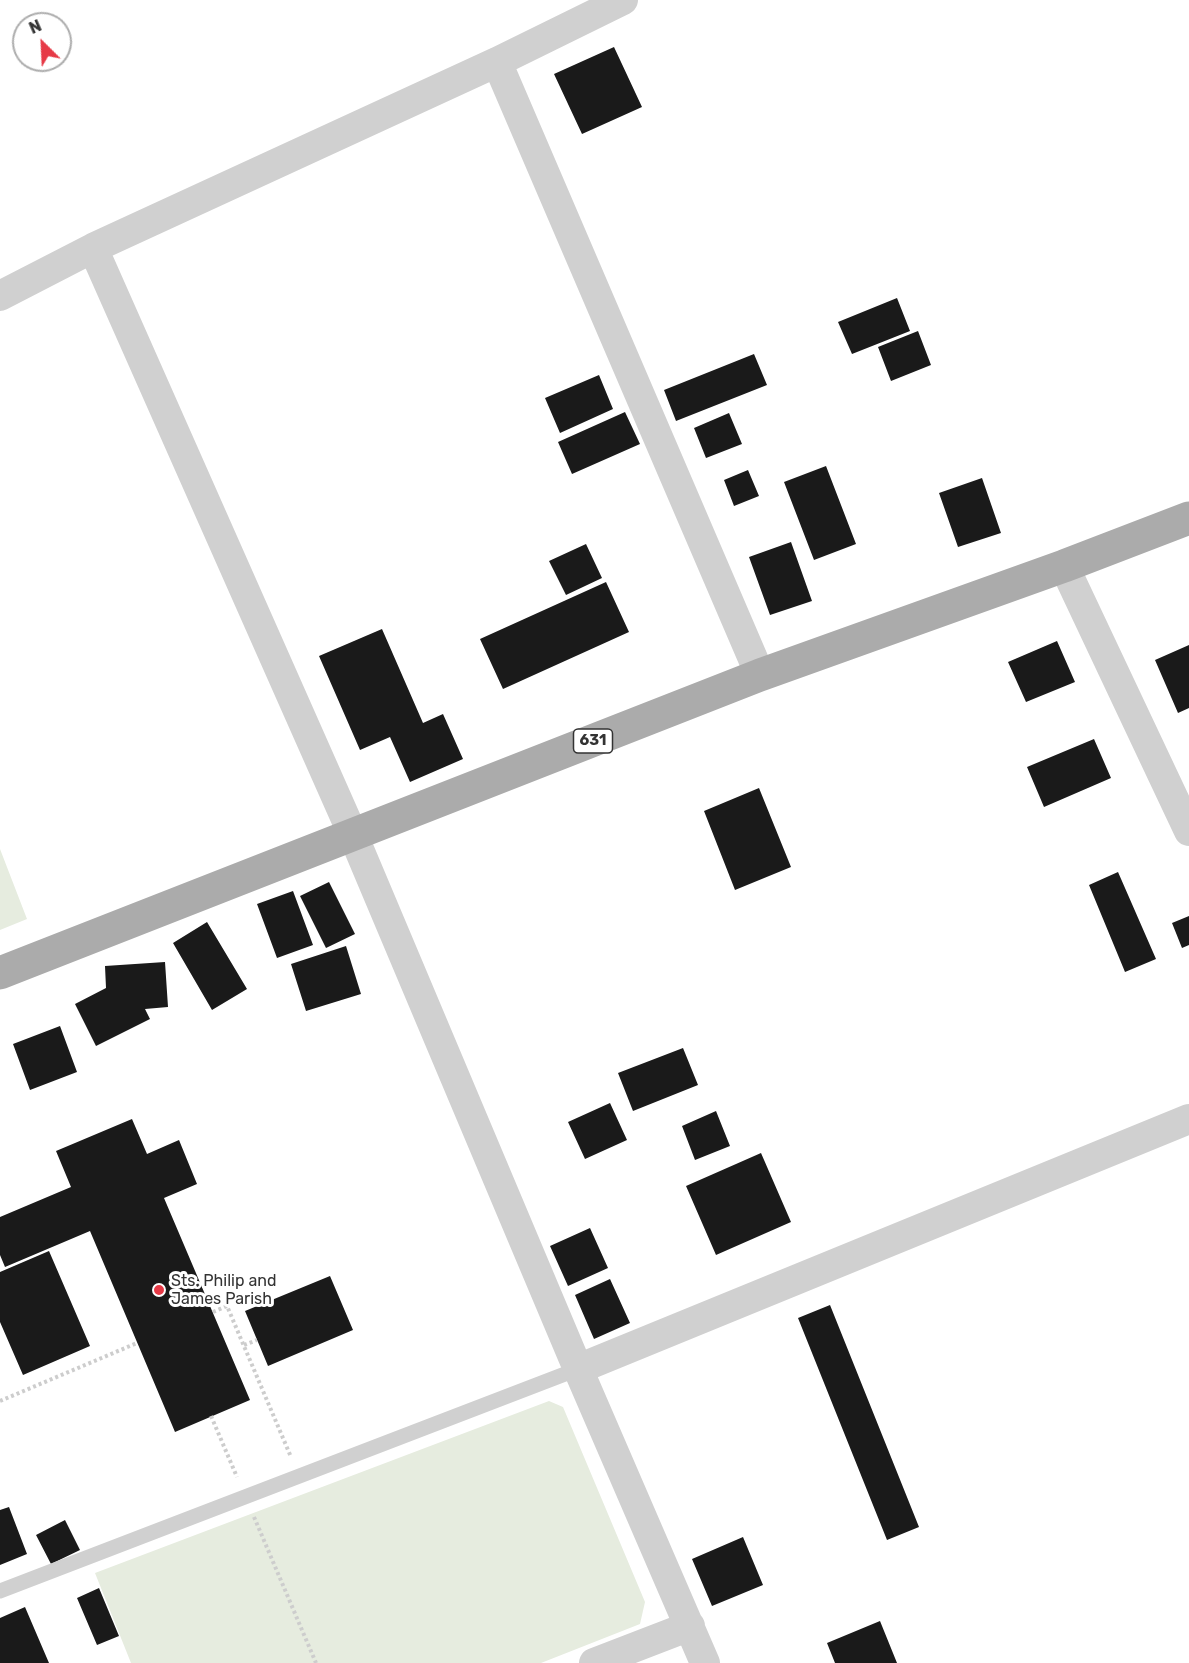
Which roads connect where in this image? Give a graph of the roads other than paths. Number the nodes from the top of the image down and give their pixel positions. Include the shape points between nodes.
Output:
1 (623, 0) edge
2 (497, 62) junction
3 (93, 248) junction
4 (0, 296) edge
5 (1189, 518) edge
6 (1064, 566) junction
7 (760, 675) junction
8 (1189, 831) edge
9 (353, 835) junction
10 (0, 973) edge
11 (1189, 1119) edge
12 (578, 1369) junction
13 (0, 1591) edge
14 (690, 1626) junction
15 (594, 1663) edge
16 (705, 1663) edge

1 - 2 street
2 - 3 street
2 - 7 street
3 - 4 street
3 - 9 street
5 - 6 main road, 631
6 - 7 main road, 631
6 - 8 street
7 - 9 main road, 631
9 - 10 main road, 631
9 - 12 street
11 - 12 street
12 - 13 lane
12 - 14 street
14 - 15 street
14 - 16 street

